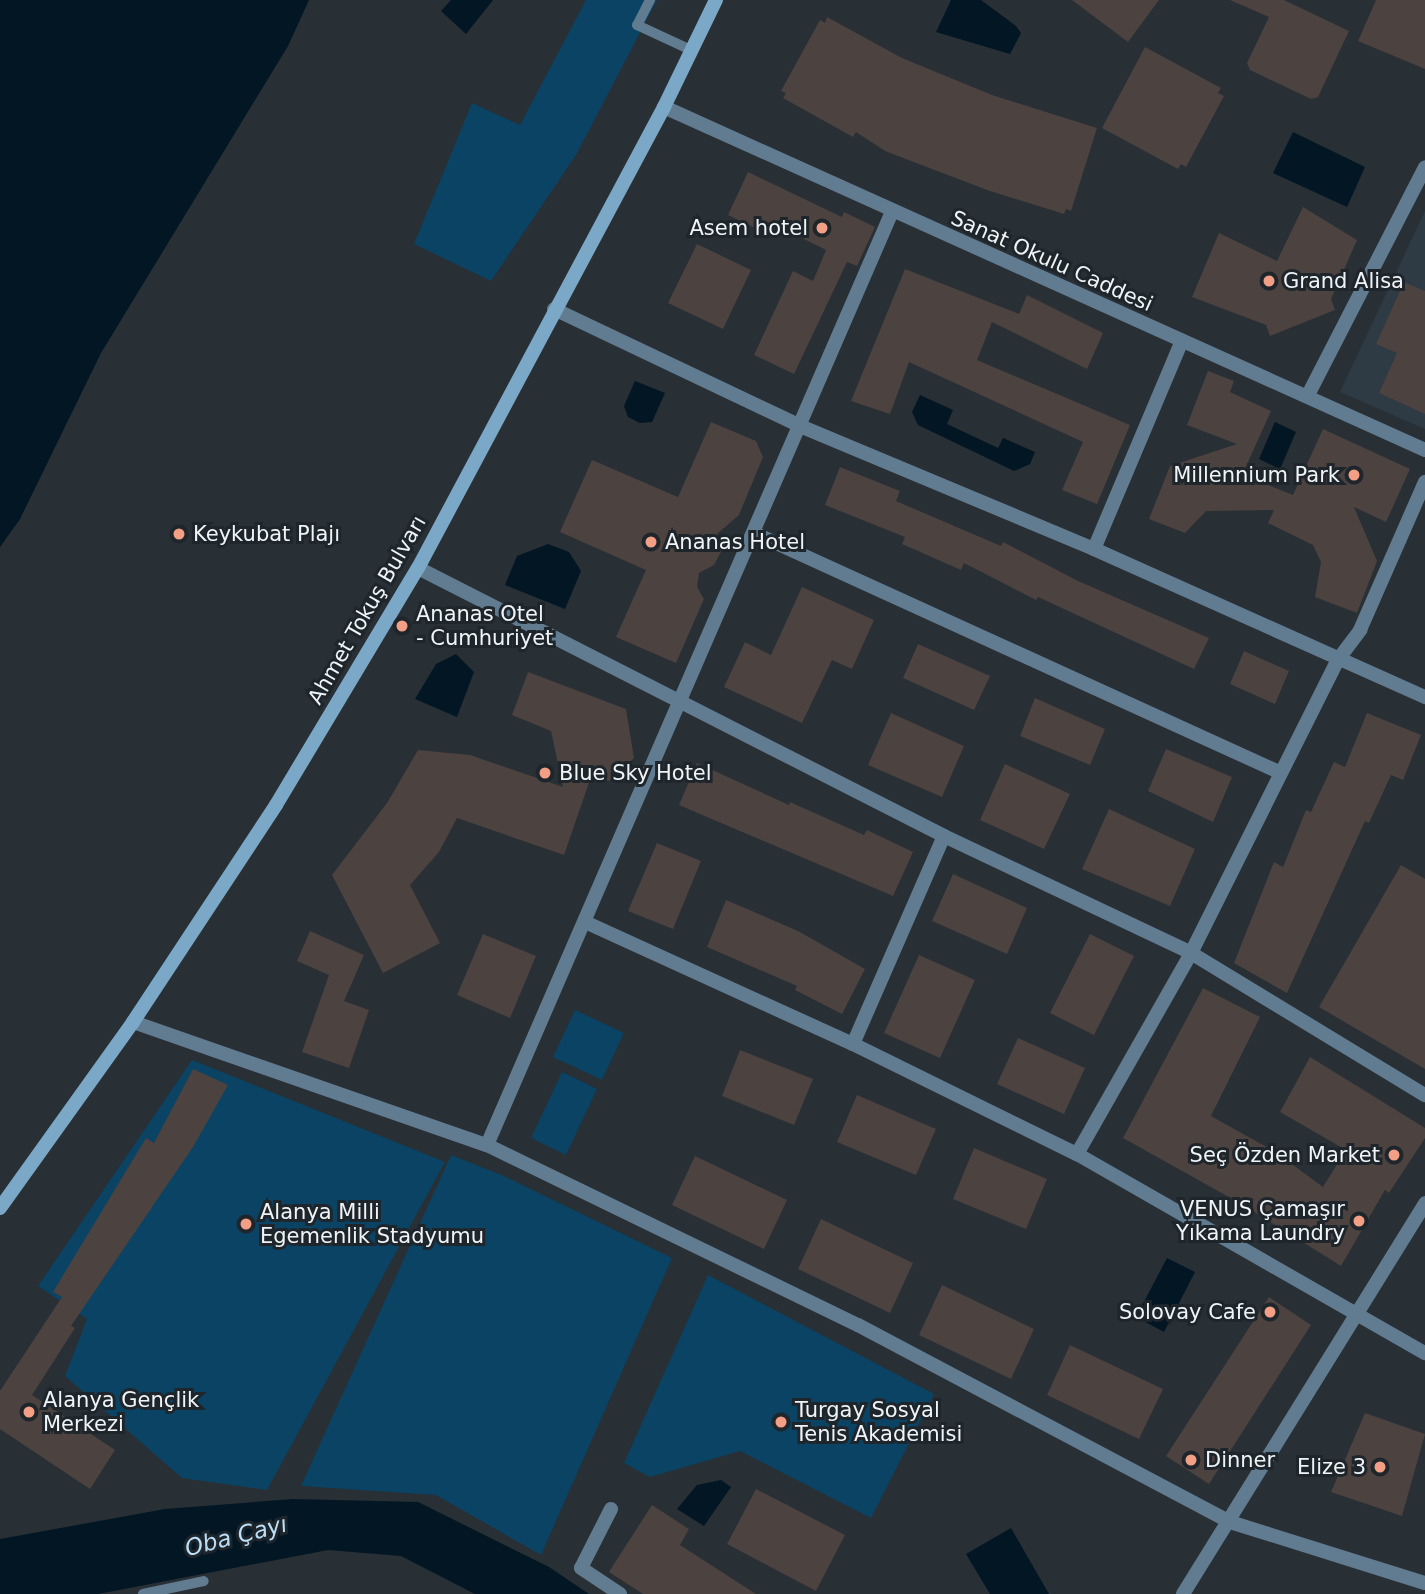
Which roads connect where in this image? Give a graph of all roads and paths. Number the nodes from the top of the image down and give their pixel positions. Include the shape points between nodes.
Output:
1 (650, 0) edge
2 (716, 0) edge
3 (691, 50) junction
4 (664, 107) junction
5 (1425, 167) edge
6 (892, 212) junction
7 (554, 309) junction
8 (1182, 341) junction
9 (1308, 396) junction
10 (800, 426) junction
11 (1425, 450) edge
12 (1425, 482) edge
13 (754, 533) junction
14 (1094, 549) junction
15 (418, 568) junction
16 (1337, 661) junction
17 (1425, 697) edge
18 (678, 701) junction
19 (1279, 772) junction
20 (944, 836) junction
21 (585, 922) junction
22 (1191, 953) junction
23 (132, 1022) junction
24 (853, 1044) junction
25 (1425, 1095) edge
26 (487, 1145) junction
27 (1077, 1154) junction
28 (1425, 1203) edge
29 (0, 1208) edge
30 (1355, 1315) junction
31 (1425, 1353) edge
32 (611, 1508) dead end
33 (1230, 1521) junction
34 (204, 1581) dead end
35 (1425, 1583) edge
36 (143, 1594) edge
37 (620, 1594) edge
38 (1183, 1594) edge

1 - 3 lane via 637,25
2 - 3 main road, Ahmet Tokuş Bulvarı
3 - 4 main road, Ahmet Tokuş Bulvarı
4 - 6 street, Sanat Okulu Caddesi
4 - 7 main road, Ahmet Tokuş Bulvarı
5 - 9 street
6 - 8 street, Sanat Okulu Caddesi
6 - 10 street
7 - 10 street
7 - 15 main road, Ahmet Tokuş Bulvarı
8 - 9 street, Sanat Okulu Caddesi
8 - 14 street
9 - 11 street, Sanat Okulu Caddesi
10 - 13 street
10 - 14 street
12 - 16 street via 1360,630
13 - 18 street
13 - 19 street
14 - 16 street
15 - 18 street
15 - 23 main road, Ahmet Tokuş Bulvarı via 276,805
16 - 17 street
16 - 19 street
18 - 20 street
18 - 21 street
19 - 22 street
20 - 22 street
20 - 24 street
21 - 24 street
21 - 26 street
22 - 25 street
22 - 27 street
23 - 26 street
23 - 29 main road, Ahmet Tokuş Bulvarı
24 - 27 street
26 - 33 street via 858,1325
27 - 30 street
28 - 30 street
30 - 31 street
30 - 33 street
32 - 37 street via 581,1568
33 - 35 street
33 - 38 street
34 - 36 lane

